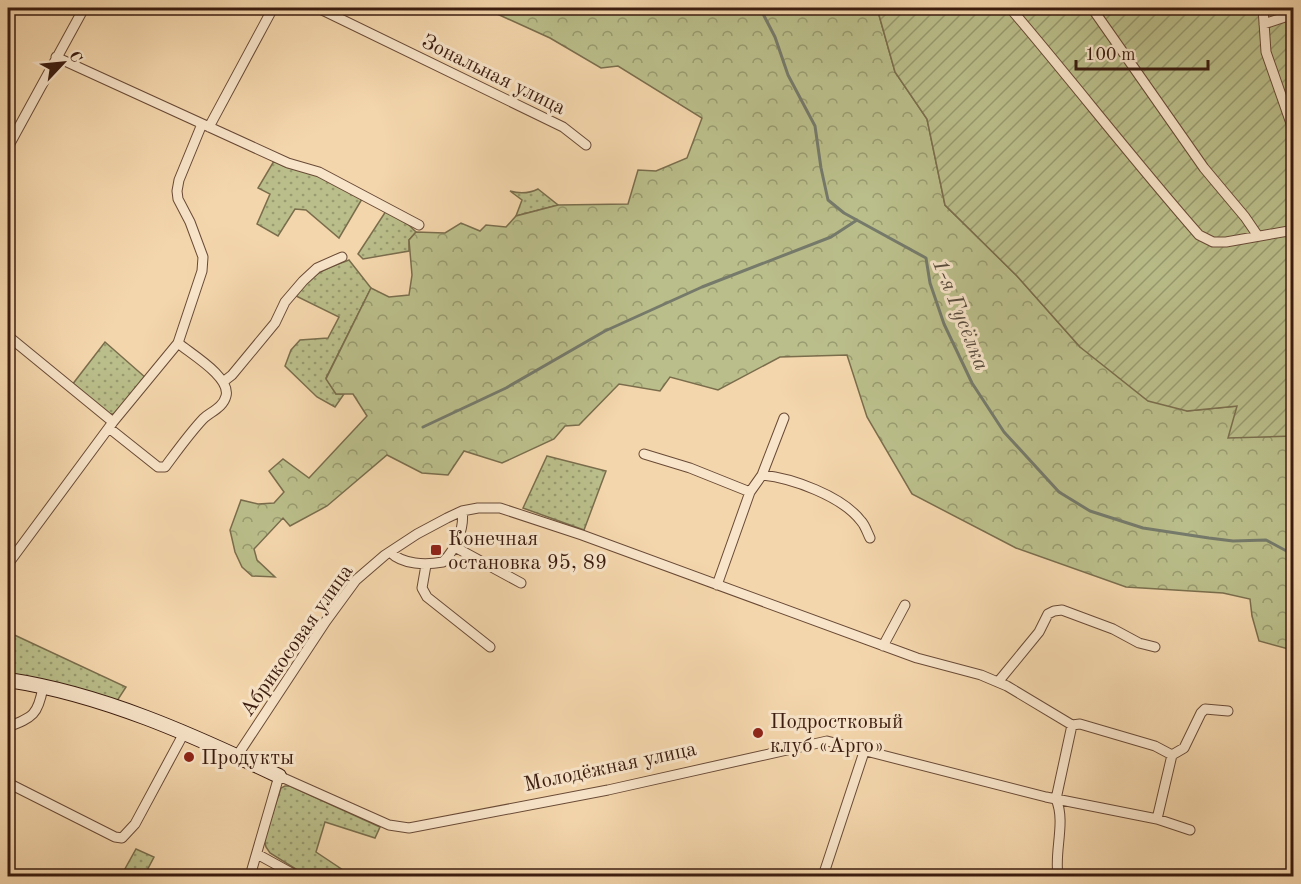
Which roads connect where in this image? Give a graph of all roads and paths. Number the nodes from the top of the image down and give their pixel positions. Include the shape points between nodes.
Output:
1 (84, 8) edge
2 (273, 8) edge
3 (318, 8) edge
4 (1010, 8) edge
5 (1092, 8) edge
6 (1263, 8) edge
7 (1293, 14) edge
8 (1264, 24) junction
9 (56, 57) junction
10 (1289, 108) edge
11 (206, 125) junction
12 (1293, 132) edge
13 (586, 145) dead end
14 (8, 147) edge
15 (420, 225) dead end
16 (1293, 230) edge
17 (1258, 236) junction
18 (342, 257) dead end
19 (8, 336) edge
20 (178, 343) junction
21 (223, 382) junction
22 (784, 418) dead end
23 (111, 425) junction
24 (644, 454) dead end
25 (762, 475) junction
26 (750, 492) junction
27 (462, 511) junction
28 (870, 538) dead end
29 (453, 546) junction
30 (390, 552) junction
31 (8, 564) edge
32 (426, 565) junction
33 (521, 583) dead end
34 (717, 585) junction
35 (905, 605) dead end
36 (883, 646) junction
37 (490, 647) dead end
38 (1155, 647) dead end
39 (8, 681) edge
40 (998, 682) junction
41 (43, 687) junction
42 (1228, 711) dead end
43 (1072, 724) junction
44 (8, 727) edge
45 (184, 733) junction
46 (864, 752) junction
47 (1172, 755) junction
48 (237, 756) junction
49 (279, 776) junction
50 (8, 783) edge
51 (1056, 799) junction
52 (1157, 819) junction
53 (1190, 830) dead end
54 (257, 854) junction
55 (250, 876) edge
56 (297, 876) edge
57 (823, 876) edge
58 (1058, 876) edge

1 - 9 street
2 - 11 street
3 - 13 street, Зональная улица via 563,127
4 - 17 street via 1200,235 1213,242
5 - 17 street via 1204,168
6 - 8 street
7 - 8 street
8 - 10 street via 1266,52
9 - 11 street
9 - 14 street
10 - 12 street
11 - 15 street via 288,164 319,172
11 - 20 street via 177,191 202,257 202,271
16 - 17 street
18 - 21 street via 303,280 275,323
19 - 23 street
20 - 21 street
20 - 23 street
21 - 23 street via 226,396 220,406 204,418 165,466 158,467
22 - 25 street
23 - 31 street
24 - 26 street
25 - 26 street
25 - 28 street via 812,487 851,511
26 - 34 street
27 - 29 street via 464,522
27 - 30 street, Абрикосовая улица
27 - 34 street, Абрикосовая улица via 500,508
29 - 32 street via 443,562
29 - 33 street
30 - 32 street via 396,558
30 - 48 street, Абрикосовая улица via 356,580
32 - 37 street via 422,588 427,597
34 - 36 street, Абрикосовая улица
35 - 36 street
36 - 40 street, Абрикосовая улица
38 - 40 street via 1062,610 1054,611
39 - 41 street, Молодёжная улица
40 - 43 street, Абрикосовая улица
41 - 44 street via 34,715
41 - 45 street, Молодёжная улица via 114,707
42 - 47 street via 1205,708 1184,748
43 - 47 street, Абрикосовая улица via 1155,746
43 - 51 street
45 - 48 street, Молодёжная улица
45 - 50 street via 135,824 122,837
46 - 49 street, Молодёжная улица via 839,743 816,742 608,790 409,828 389,825
46 - 51 street, Молодёжная улица
46 - 57 street
47 - 52 street
48 - 49 street, Молодёжная улица
49 - 54 street
51 - 52 street, Молодёжная улица
51 - 58 street via 1060,808
52 - 53 street, Молодёжная улица
54 - 55 street
54 - 56 street

